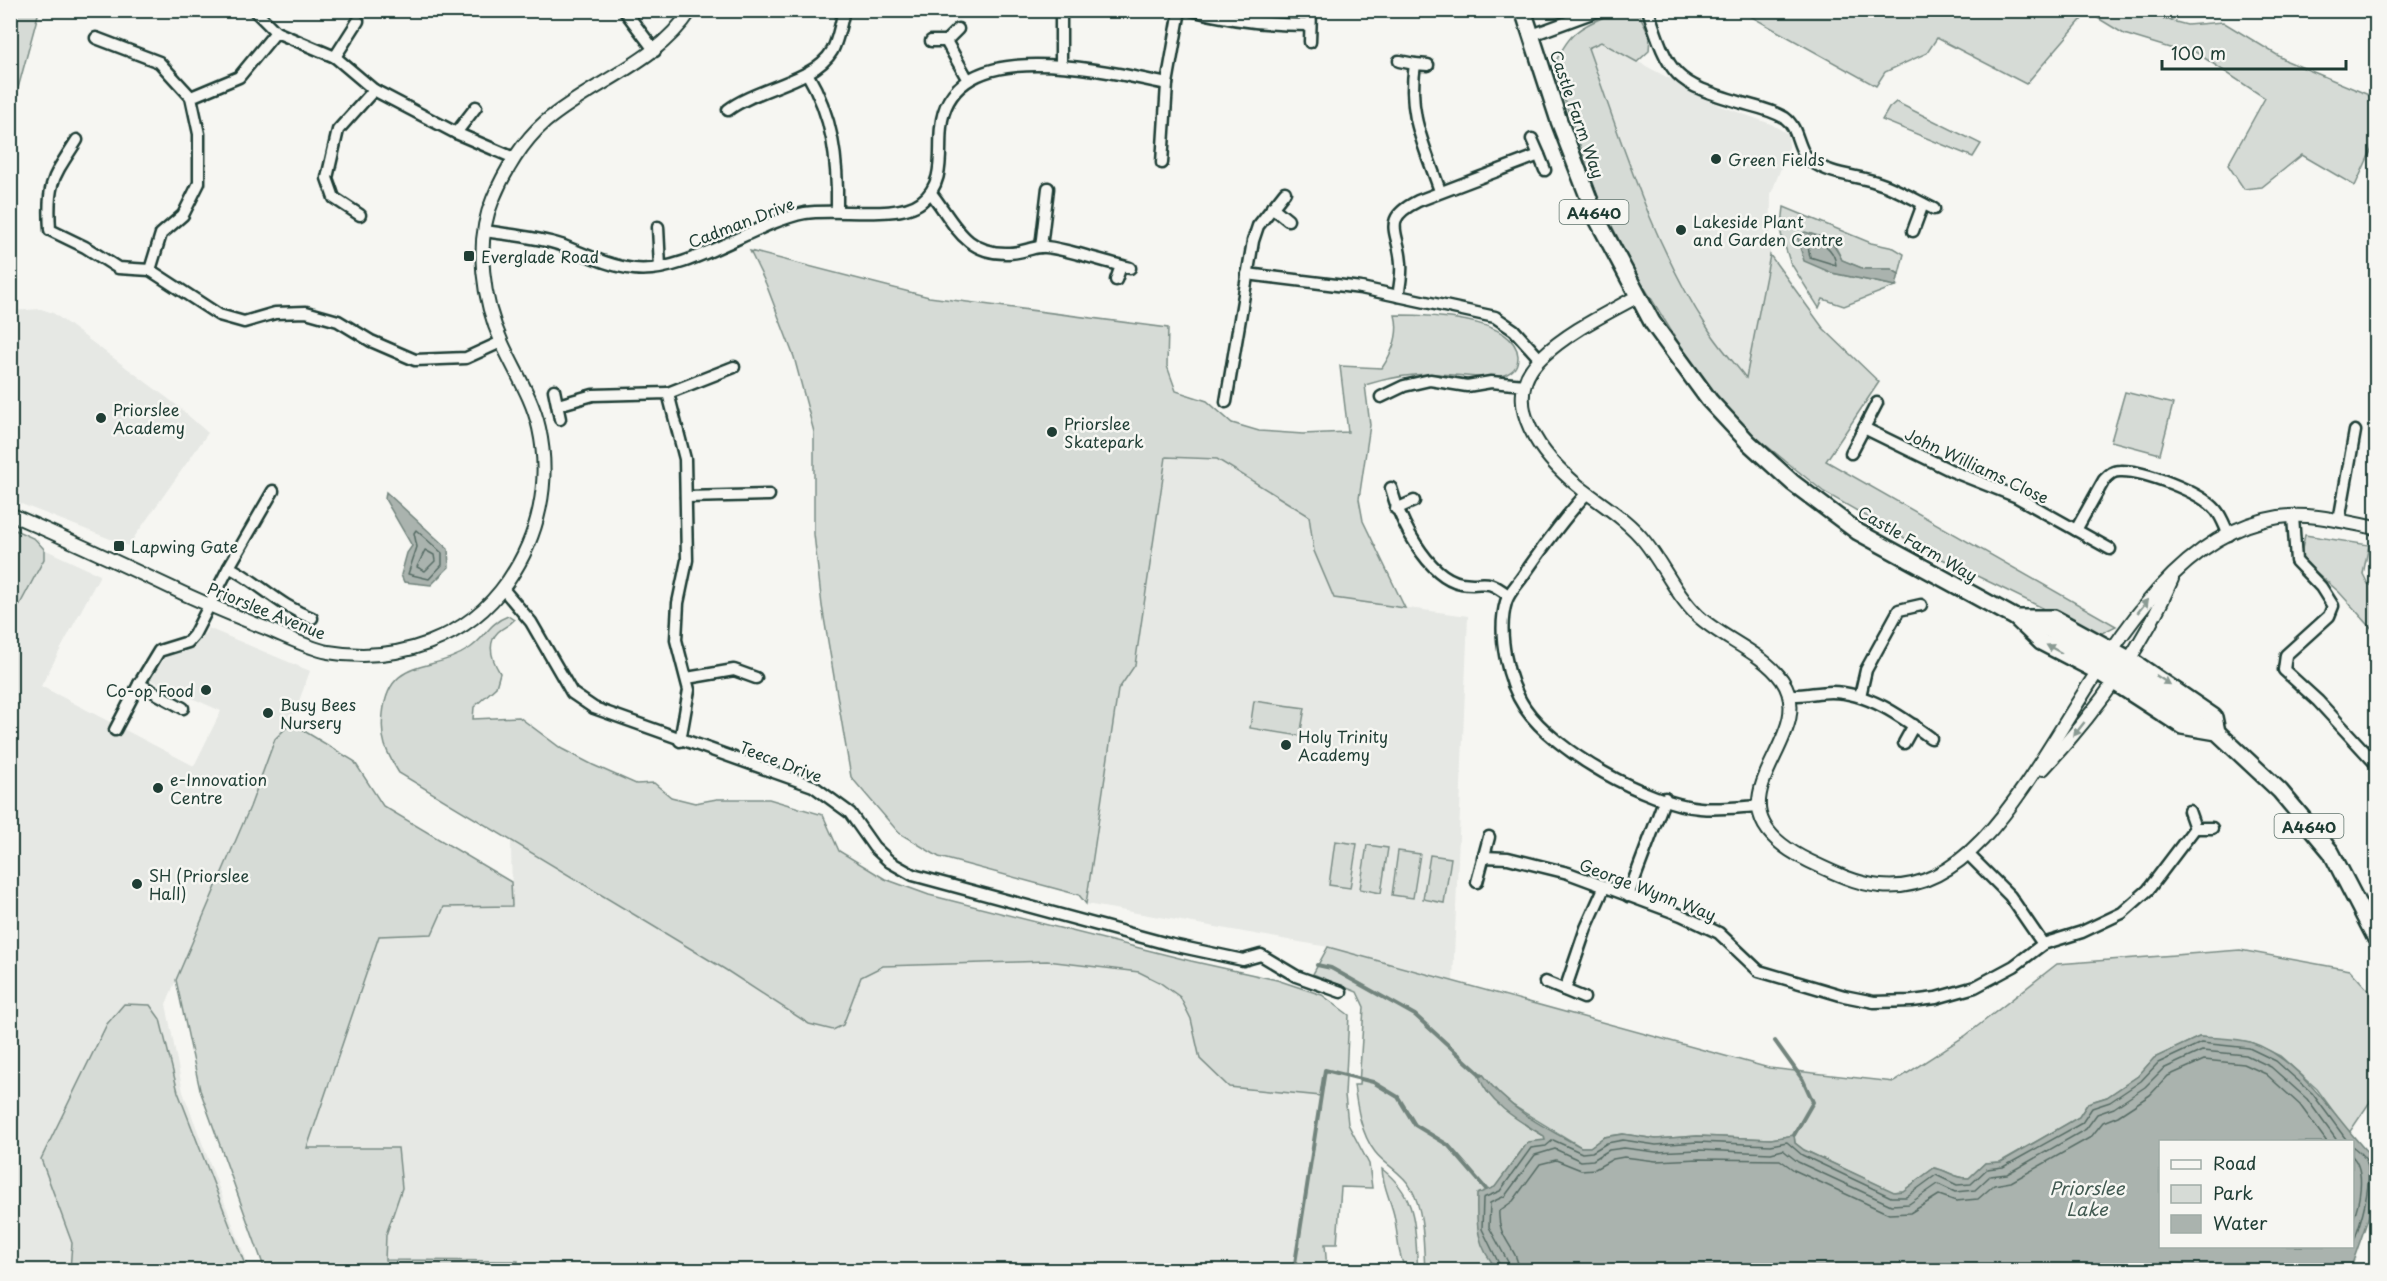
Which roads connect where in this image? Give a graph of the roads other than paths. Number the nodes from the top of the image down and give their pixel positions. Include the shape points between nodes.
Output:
1 (254, 10) edge
2 (624, 10) edge
3 (692, 10) edge
4 (844, 10) edge
5 (1061, 10) edge
6 (1180, 10) edge
7 (1191, 10) edge
8 (1311, 10) edge
9 (1523, 10) edge
10 (1600, 10) edge
11 (1648, 10) edge
12 (358, 21) dead end
13 (1310, 25) junction
14 (958, 29) dead end
15 (276, 32) junction
16 (1532, 35) junction
17 (96, 38) dead end
18 (931, 41) dead end
19 (946, 41) junction
20 (1310, 42) dead end
21 (655, 51) junction
22 (335, 57) junction
23 (1399, 61) dead end
24 (1061, 64) junction
25 (1415, 64) junction
26 (1428, 65) dead end
27 (807, 74) junction
28 (968, 80) junction
29 (1167, 84) junction
30 (374, 90) junction
31 (191, 97) junction
32 (476, 107) dead end
33 (728, 110) dead end
34 (456, 133) junction
35 (1532, 139) dead end
36 (77, 140) dead end
37 (1539, 156) junction
38 (514, 158) junction
39 (1162, 164) dead end
40 (1545, 170) dead end
41 (1048, 188) dead end
42 (1440, 191) junction
43 (1285, 192) dead end
44 (931, 193) junction
45 (1923, 204) junction
46 (1272, 207) junction
47 (1934, 209) dead end
48 (837, 210) junction
49 (360, 215) dead end
50 (1288, 220) dead end
51 (658, 227) dead end
52 (485, 231) junction
53 (1913, 231) dead end
54 (1041, 247) junction
55 (660, 267) junction
56 (150, 270) junction
57 (1247, 274) junction
58 (1116, 280) dead end
59 (1398, 296) junction
60 (1638, 296) junction
61 (501, 342) junction
62 (1540, 358) junction
63 (734, 367) dead end
64 (1525, 384) junction
65 (554, 390) dead end
66 (668, 393) junction
67 (1381, 397) dead end
68 (1226, 402) dead end
69 (1878, 403) dead end
70 (558, 405) junction
71 (560, 419) dead end
72 (1864, 428) junction
73 (2355, 430) dead end
74 (1851, 453) dead end
75 (1391, 488) dead end
76 (273, 490) dead end
77 (1587, 493) junction
78 (769, 495) dead end
79 (686, 498) junction
80 (1414, 501) dead end
81 (1396, 508) junction
82 (10, 513) edge
83 (2293, 516) junction
84 (2338, 521) junction
85 (2376, 528) edge
86 (2076, 530) junction
87 (2229, 535) junction
88 (2110, 549) dead end
89 (229, 567) junction
90 (2175, 572) junction
91 (503, 589) junction
92 (1509, 595) junction
93 (208, 605) junction
94 (1921, 605) dead end
95 (312, 618) dead end
96 (2023, 618) junction
97 (2105, 660) junction
98 (2122, 670) junction
99 (687, 678) junction
100 (756, 678) dead end
101 (139, 684) junction
102 (1790, 695) junction
103 (1860, 696) junction
104 (183, 708) dead end
105 (1914, 725) junction
106 (115, 730) dead end
107 (2212, 731) junction
108 (1931, 738) dead end
109 (680, 741) junction
110 (1904, 743) dead end
111 (2376, 764) edge
112 (2025, 788) junction
113 (1665, 798) junction
114 (1759, 806) junction
115 (2188, 811) dead end
116 (2195, 828) junction
117 (2212, 828) dead end
118 (1489, 837) dead end
119 (1968, 854) junction
120 (1483, 857) junction
121 (1477, 882) dead end
122 (1605, 888) junction
123 (1628, 896) junction
124 (2376, 939) edge
125 (2043, 944) junction
126 (1545, 982) dead end
127 (1565, 990) junction
128 (1341, 992) dead end
129 (1584, 998) dead end

1 - 15 street
2 - 21 street
3 - 21 street, Priorslee Avenue
4 - 27 street via 832,52
5 - 24 street
6 - 29 street
7 - 13 street via 1226,20
8 - 13 street
9 - 16 main road, Castle Farm Way / A4640
10 - 16 street
11 - 45 street via 1663,55 1678,75 1712,94 1786,119 1810,160 1846,177 1874,181
12 - 22 street
13 - 20 street
14 - 19 street
15 - 22 street
15 - 31 street via 239,77
16 - 60 main road, Castle Farm Way / A4640 via 1559,121 1596,217
17 - 31 street via 159,62
18 - 19 street
19 - 28 street
21 - 38 street, Priorslee Avenue via 544,123
22 - 30 street
23 - 25 street
24 - 28 street via 1025,64
24 - 29 street
25 - 26 street
25 - 42 street via 1411,96 1414,117
27 - 33 street via 744,98
27 - 48 street via 821,97 830,125 838,167
28 - 44 street via 946,108 941,126 941,163
29 - 39 street
30 - 34 street
30 - 49 street via 338,130 327,178 334,198
31 - 56 street via 199,134 199,183 183,215 161,234
32 - 34 street
34 - 38 street
35 - 37 street
36 - 56 street via 53,178 48,197 50,230 118,268
37 - 40 street
37 - 42 street
38 - 52 street, Priorslee Avenue via 492,200
41 - 54 street
42 - 59 street via 1401,210 1395,223 1401,261
43 - 46 street
44 - 48 street, Cadman Drive via 906,209
44 - 54 street via 958,234 975,247 1006,253
45 - 47 street
45 - 53 street
46 - 50 street
46 - 57 street via 1258,226
48 - 55 street, Cadman Drive via 804,214 702,255
51 - 55 street
52 - 55 street, Cadman Drive via 559,244 596,260 635,269
52 - 61 street, Priorslee Avenue via 483,264 488,302
54 - 58 street via 1125,267
56 - 61 street via 219,315 244,322 306,312 338,321 415,360 466,358
57 - 59 street
57 - 68 street
59 - 62 street via 1495,316
60 - 62 street
60 - 96 main road, Castle Farm Way / A4640 via 1652,322 1709,400 1793,483 1858,532
61 - 91 street, Priorslee Avenue via 530,396 545,471 532,536
62 - 64 street
63 - 66 street
64 - 67 street via 1491,382 1467,386 1430,380
64 - 77 street via 1521,403 1532,434 1561,472
65 - 70 street
66 - 70 street via 593,395
66 - 79 street via 685,459
69 - 72 street
70 - 71 street
72 - 74 street
72 - 86 street, John Williams Close via 1952,471 2015,496
73 - 84 street
75 - 81 street
76 - 89 street
77 - 92 street via 1564,517
77 - 102 street via 1634,530 1677,592 1699,616 1769,668
78 - 79 street
79 - 99 street via 687,560 678,603 676,640
80 - 81 street
81 - 92 street via 1426,559 1443,575 1460,583 1492,583
82 - 93 street, Priorslee Avenue
83 - 84 street via 2312,515
83 - 87 street via 2255,523
83 - 111 street via 2296,561 2333,606 2329,616 2286,656 2284,670
84 - 85 street
86 - 87 street via 2104,480 2119,471 2155,478 2206,502 2217,511
86 - 88 street, John Williams Close
87 - 90 street via 2191,556
89 - 93 street
89 - 95 street via 253,580 278,603
97 -> 90 street via 2143,604
90 - 98 street via 2143,638
91 - 93 street, Priorslee Avenue via 448,635 424,645 366,655 326,651
91 - 109 street, Teece Drive via 531,621 572,693 594,708
92 - 113 street via 1502,618 1504,637 1510,676 1525,708 1588,764 1621,782
93 - 101 street via 188,642 159,651
94 - 103 street via 1899,610 1866,670
96 - 97 main road, Castle Farm Way / A4640 via 2041,642
96 - 97 main road via 2054,618
97 - 98 main road, Castle Farm Way / A4640
97 - 98 main road
97 - 112 street
98 - 107 main road, Castle Farm Way / A4640 via 2182,726
98 - 107 main road via 2214,717
98 -> 112 street via 2075,735
99 - 100 street via 734,670
99 - 109 street via 689,690
101 - 104 street
101 - 106 street
102 - 103 street via 1831,692
102 - 114 street via 1790,719 1759,789
103 - 105 street
105 - 108 street
105 - 110 street
107 - 124 main road, A4640 via 2280,790 2331,852
109 - 128 street, Teece Drive via 813,786 850,813 890,862 913,875 1168,944 1243,960 1262,955 1296,976
112 - 119 street
113 - 114 street via 1698,808
113 - 123 street
114 - 119 street via 1776,842 1827,869 1879,886 1919,884 1952,868
115 - 116 street
116 - 117 street
116 - 125 street, George Wynn Way via 2148,890 2122,913
118 - 120 street
119 - 125 street via 2010,896
120 - 121 street
120 - 122 street, George Wynn Way via 1543,866
122 - 123 street, George Wynn Way
122 - 127 street via 1586,928
123 - 125 street, George Wynn Way via 1719,933 1759,971 1874,1002 1936,998 1975,987 2014,966
126 - 127 street
127 - 129 street

